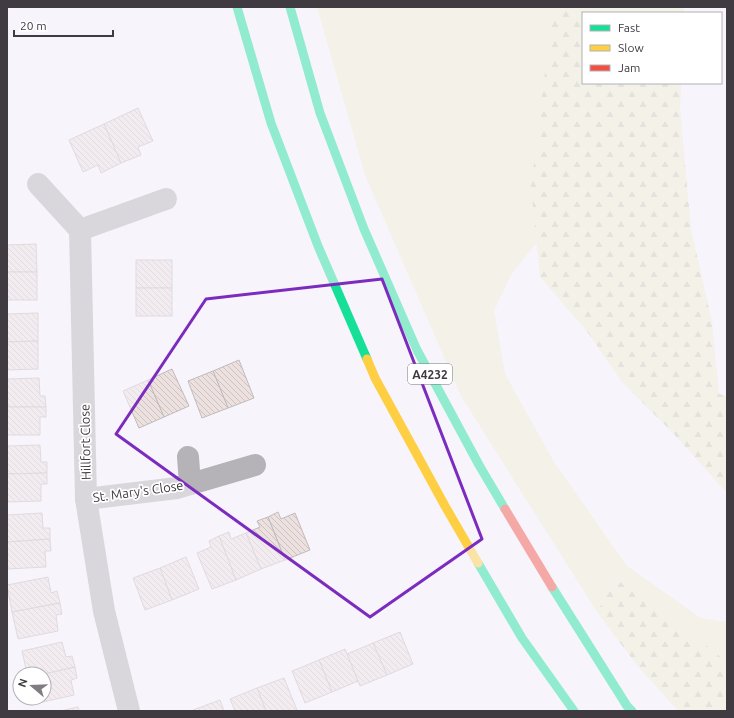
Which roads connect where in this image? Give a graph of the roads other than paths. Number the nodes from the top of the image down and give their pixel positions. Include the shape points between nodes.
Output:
1 (237, 7) edge
2 (290, 7) edge
3 (38, 184) dead end
4 (166, 199) dead end
5 (80, 230) junction
6 (188, 457) dead end
7 (255, 465) dead end
8 (190, 484) junction
9 (86, 499) junction
10 (129, 711) edge
11 (574, 711) edge
12 (632, 711) edge

1 - 11 main road via 271,123 318,246 375,378 445,506 522,638
2 - 12 main road, A4232 via 323,120 364,229 417,350 483,472 544,575
3 - 5 street
4 - 5 street
5 - 9 street, Hillfort Close
6 - 8 street, St. Mary's Close
7 - 8 street, St. Mary's Close
8 - 9 street, St. Mary's Close via 177,488
9 - 10 street, Hillfort Close via 104,611

